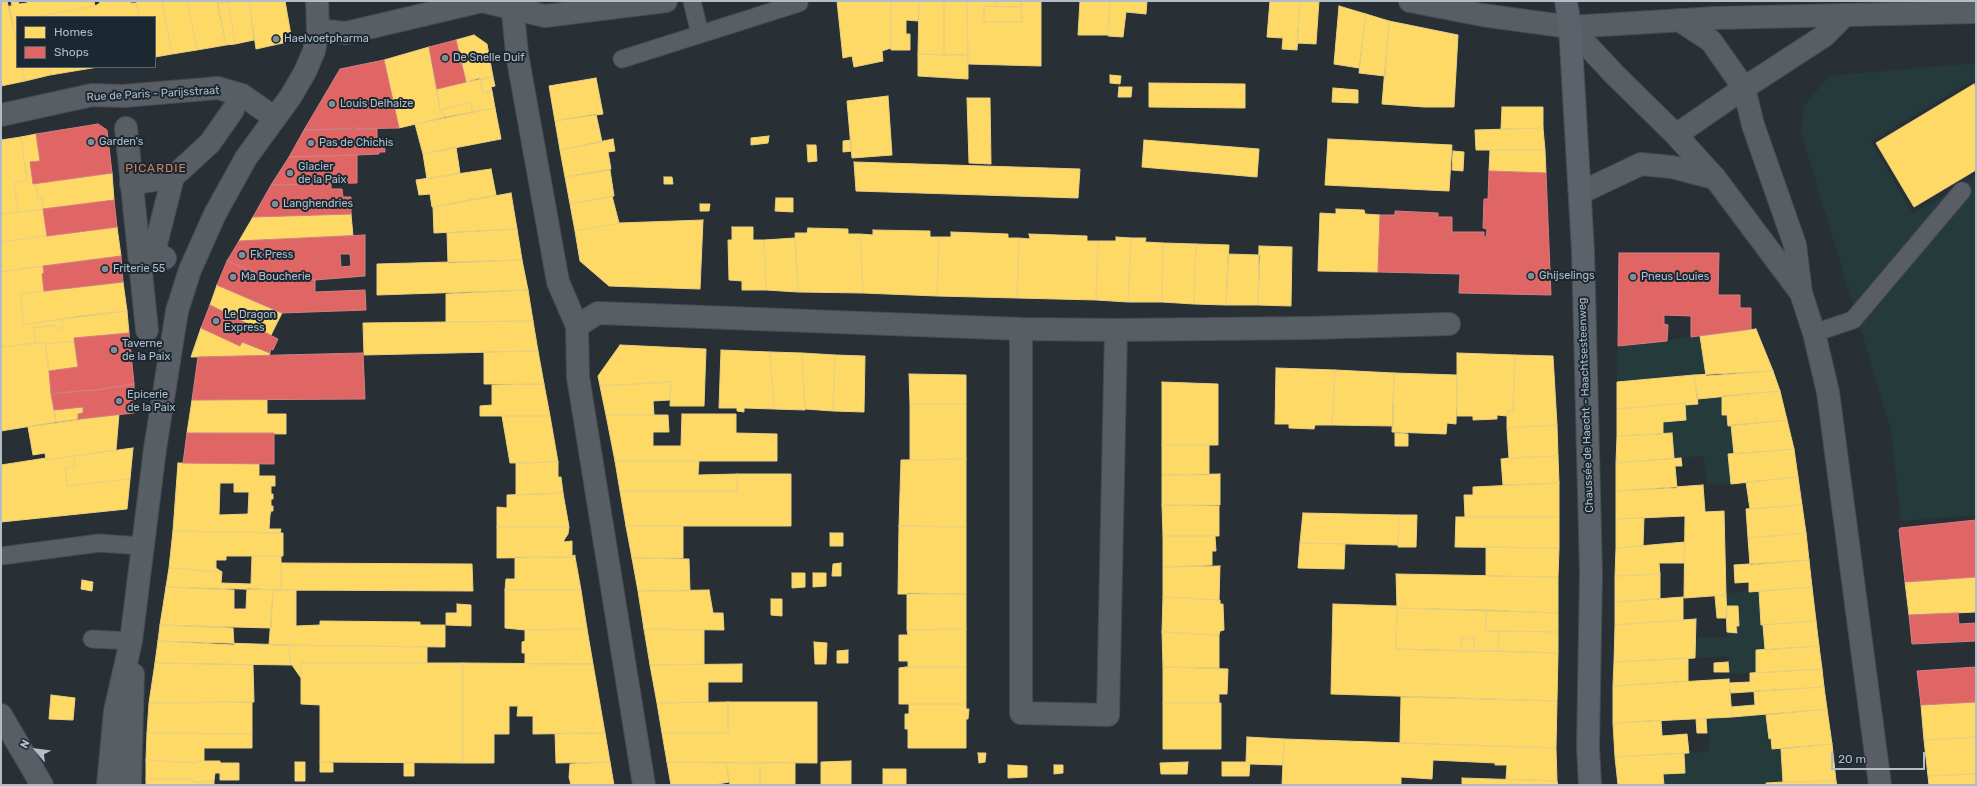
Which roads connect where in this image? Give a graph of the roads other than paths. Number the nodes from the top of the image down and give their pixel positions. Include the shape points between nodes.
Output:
1 (317, 1) edge
2 (666, 1) edge
3 (692, 1) edge
4 (1410, 1) edge
5 (1566, 1) edge
6 (799, 3) dead end
7 (512, 5) edge
8 (1976, 12) edge
9 (1845, 15) junction
10 (1679, 20) junction
11 (1570, 27) junction
12 (318, 30) junction
13 (700, 34) junction
14 (622, 59) dead end
15 (1744, 88) junction
16 (233, 110) dead end
17 (1, 115) edge
18 (275, 118) junction
19 (126, 128) dead end
20 (1676, 135) junction
21 (173, 177) junction
22 (1715, 178) junction
23 (132, 184) junction
24 (1962, 191) dead end
25 (1580, 193) junction
26 (165, 258) dead end
27 (1801, 293) junction
28 (1449, 324) dead end
29 (577, 326) junction
30 (1021, 329) junction
31 (148, 330) dead end
32 (1116, 330) junction
33 (1814, 333) junction
34 (142, 546) junction
35 (1, 556) edge
36 (92, 639) dead end
37 (131, 641) junction
38 (1, 716) edge
39 (42, 785) edge
40 (108, 785) edge
41 (130, 785) edge
42 (644, 785) edge
43 (1590, 785) edge
44 (1880, 785) edge

1 - 12 street
2 - 7 street via 545,16
3 - 13 lane
4 - 11 street via 1482,15
5 - 11 street, Chaussée de Haecht - Haachtsesteenweg
6 - 13 lane
7 - 12 street via 482,1 346,33
7 - 29 street via 517,54 558,282
8 - 9 street
9 - 10 street
9 - 15 street via 1824,36
10 - 11 street
10 - 15 street via 1711,41
11 - 20 street
11 - 25 street, Chaussée de Haecht - Haachtsesteenweg
12 - 18 street via 314,51 305,72
13 - 14 lane
15 - 20 street
15 - 27 street via 1753,125 1795,245
16 - 21 street via 220,135
17 - 18 street, Rue de Paris - Parijsstraat via 92,95 165,99 218,88 242,96
18 - 34 street via 246,158 215,214 190,270 177,311
19 - 23 street
20 - 22 street
21 - 23 street
21 - 26 street via 154,252
22 - 25 street via 1672,166 1641,164
22 - 27 street
23 - 31 street
24 - 33 lane via 1853,320
25 - 43 street, Chaussée de Haecht - Haachtsesteenweg via 1591,574 1588,747
27 - 33 street
28 - 32 street
29 - 30 street via 598,313
29 - 42 street via 578,378
30 - 32 street
30 - 32 street via 1021,713 1108,715
33 - 44 street via 1828,392
34 - 35 lane via 99,542
34 - 37 street
36 - 37 lane
37 - 40 street via 115,711
37 - 41 street via 133,665
38 - 39 street

